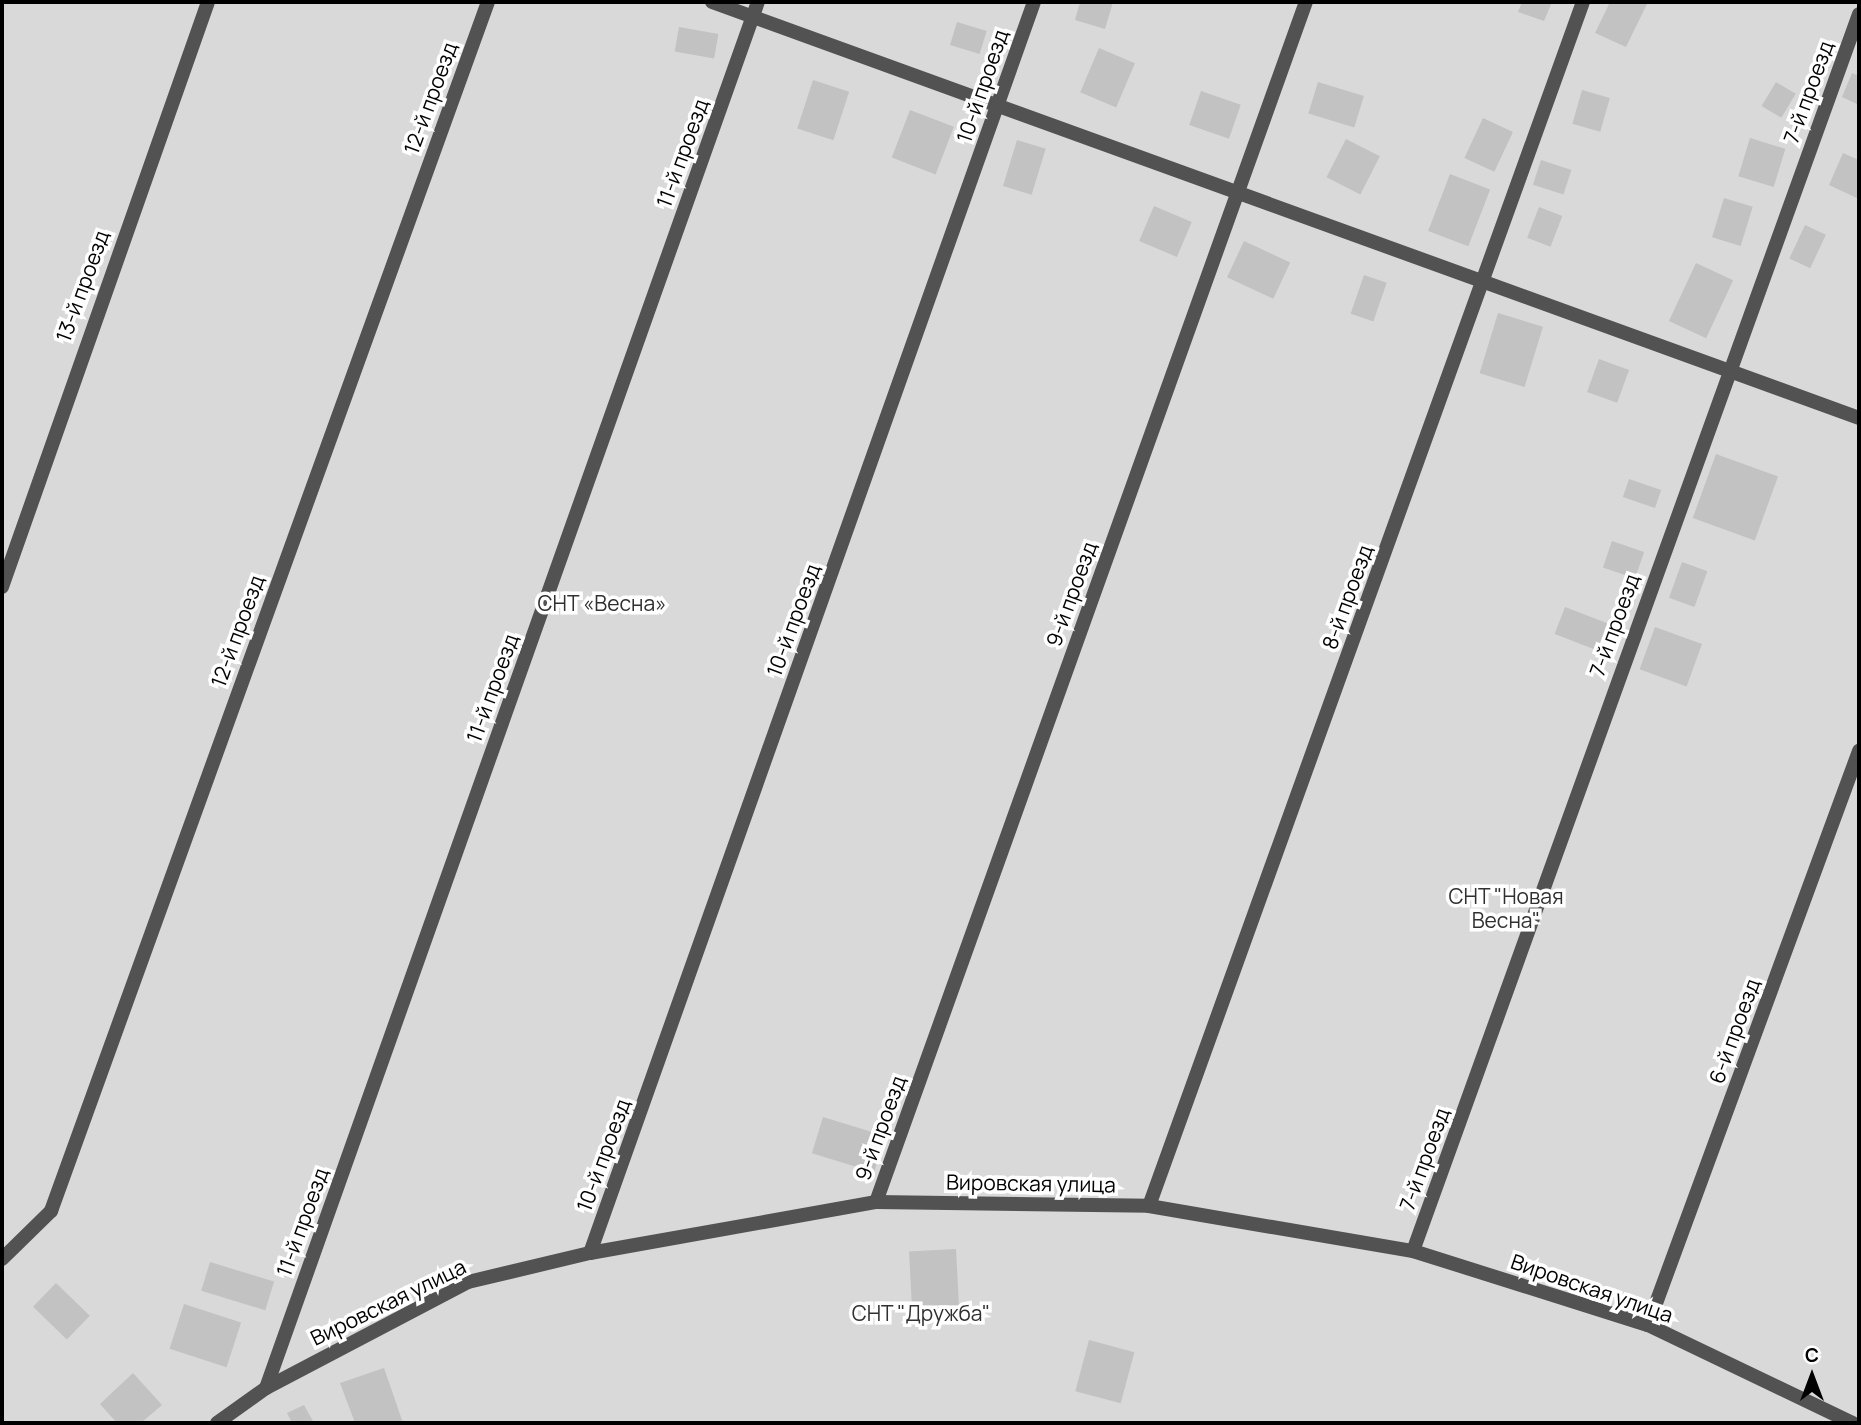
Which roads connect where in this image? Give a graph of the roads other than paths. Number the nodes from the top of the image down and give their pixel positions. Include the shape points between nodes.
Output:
1 (208, 2) edge
2 (488, 2) edge
3 (712, 2) edge
4 (758, 2) edge
5 (1034, 2) edge
6 (1306, 2) edge
7 (1583, 2) edge
8 (1859, 14) edge
9 (752, 16) junction
10 (999, 104) junction
11 (1236, 194) junction
12 (1484, 283) junction
13 (1726, 372) junction
14 (1859, 418) edge
15 (2, 587) edge
16 (1859, 751) edge
17 (876, 1202) junction
18 (1149, 1206) junction
19 (1413, 1251) junction
20 (590, 1253) junction
21 (2, 1259) edge
22 (1648, 1325) junction
23 (266, 1388) junction
24 (217, 1423) edge
25 (1853, 1423) edge

1 - 15 street, 13-й проезд
2 - 21 street, 12-й проезд via 51,1211
3 - 9 street
4 - 9 street, 11-й проезд
5 - 10 street, 10-й проезд
6 - 11 street, 9-й проезд
7 - 12 street, 8-й проезд
8 - 13 street, 7-й проезд
9 - 10 street
9 - 23 street, 11-й проезд
10 - 11 street
10 - 20 street, 10-й проезд
11 - 12 street
11 - 17 street, 9-й проезд
12 - 13 street
12 - 18 street, 8-й проезд
13 - 14 street
13 - 19 street, 7-й проезд
16 - 22 street, 6-й проезд
17 - 18 street, Вировская улица
17 - 20 street, Вировская улица
18 - 19 street, Вировская улица
19 - 22 street, Вировская улица
20 - 23 street, Вировская улица via 468,1282
22 - 25 street, Вировская улица
23 - 24 street, Вировская улица

